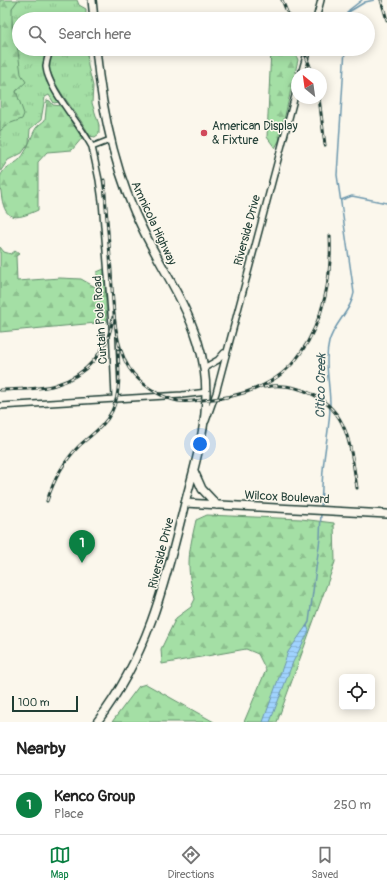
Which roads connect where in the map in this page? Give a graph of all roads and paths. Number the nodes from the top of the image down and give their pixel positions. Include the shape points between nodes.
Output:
1 (92, 0) edge
2 (321, 0) edge
3 (93, 12) edge
4 (318, 12) edge
5 (48, 56) edge
6 (97, 56) edge
7 (306, 56) edge
8 (303, 68) edge
9 (293, 104) edge
10 (110, 140) junction
11 (92, 147) junction
12 (226, 351) junction
13 (204, 368) junction
14 (205, 377) joint
15 (207, 392) junction
16 (115, 398) junction
17 (0, 406) edge
18 (205, 425) junction
19 (194, 470) junction
20 (185, 503) junction
21 (217, 505) junction
22 (387, 514) edge
23 (97, 722) edge

1 - 3 main road
2 - 4 street
5 - 11 street, Curtain Pole Road via 46,66 50,84
6 - 10 main road, Amnicola Highway
7 - 8 street
9 - 12 street, Riverside Drive
10 - 11 street
10 - 13 main road, Amnicola Highway via 133,208 192,325
11 - 16 street, Curtain Pole Road via 102,201
12 - 13 street via 218,360
12 - 18 street, Riverside Drive
13 - 14 main road, Amnicola Highway
14 - 15 main road, Riverside Drive
15 - 16 street
15 - 18 main road, Riverside Drive
16 - 17 street
18 - 19 main road, Riverside Drive
19 - 20 main road, Riverside Drive
19 - 21 main road via 202,489
20 - 21 main road, Wilcox Boulevard
20 - 23 main road, Riverside Drive via 151,625 129,673
21 - 22 main road, Wilcox Boulevard

